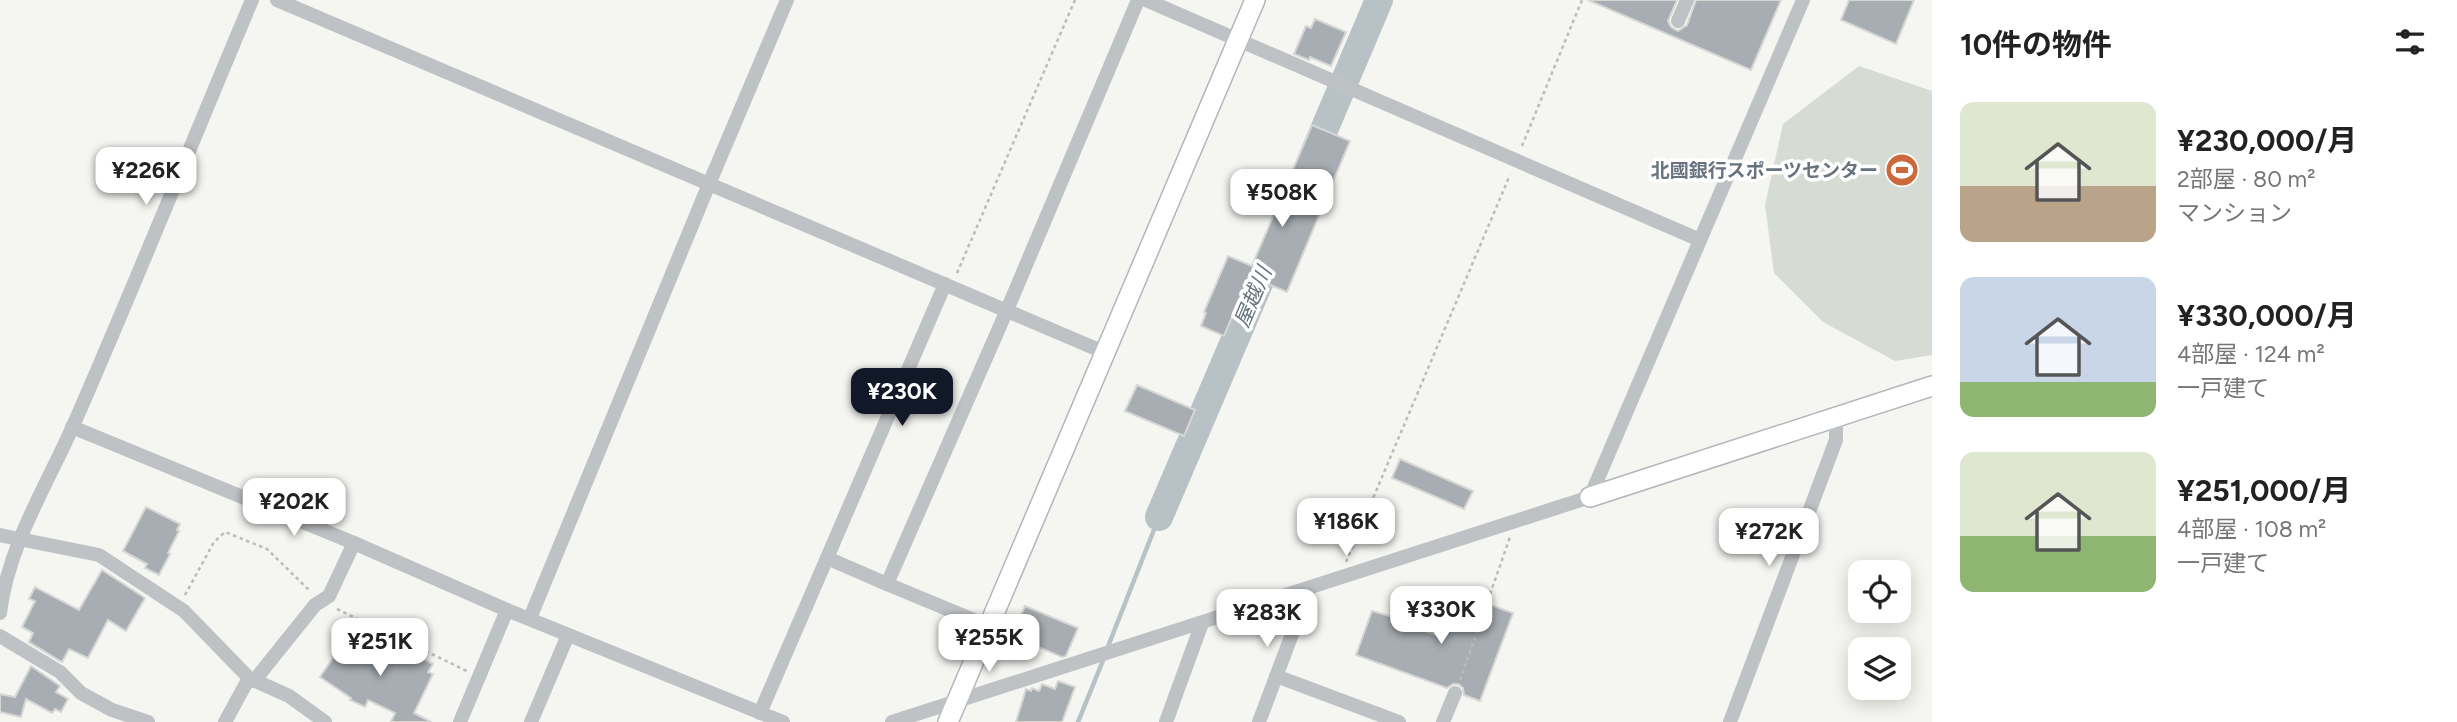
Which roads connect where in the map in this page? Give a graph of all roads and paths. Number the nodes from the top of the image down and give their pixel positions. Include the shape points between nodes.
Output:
1 (252, 0) edge
2 (277, 0) edge
3 (788, 0) edge
4 (1075, 0) edge
5 (1138, 0) edge
6 (1146, 0) edge
7 (1255, 0) edge
8 (1582, 0) edge
9 (1686, 0) edge
10 (1802, 0) edge
11 (1678, 21) dead end
12 (1238, 40) junction
13 (1516, 161) junction
14 (709, 184) junction
15 (1700, 240) junction
16 (948, 285) junction
17 (1007, 310) junction
18 (1105, 353) junction
19 (1932, 386) edge
20 (1836, 419) junction
21 (72, 427) junction
22 (1590, 497) junction
23 (1516, 521) junction
24 (0, 535) edge
25 (19, 540) junction
26 (354, 543) junction
27 (827, 558) junction
28 (1339, 579) junction
29 (887, 584) junction
30 (1309, 589) junction
31 (507, 610) junction
32 (0, 613) edge
33 (530, 618) junction
34 (1202, 623) junction
35 (988, 625) junction
36 (568, 635) junction
37 (0, 636) edge
38 (1276, 676) junction
39 (251, 680) junction
40 (1455, 693) joint
41 (955, 703) junction
42 (760, 713) junction
43 (148, 722) edge
44 (225, 722) edge
45 (325, 722) edge
46 (460, 722) edge
47 (531, 722) edge
48 (783, 722) edge
49 (892, 722) edge
50 (948, 722) edge
51 (1166, 722) edge
52 (1259, 722) edge
53 (1399, 722) edge
54 (1443, 722) edge
55 (1730, 722) edge

1 - 21 street
2 - 14 street
3 - 14 street
4 - 16 path
5 - 17 street
6 - 12 street
7 - 12 street
8 - 13 path
9 - 11 street
10 - 15 street
12 - 13 street
12 - 18 street
13 - 15 street
13 - 28 path
14 - 16 street
14 - 33 street
15 - 22 street
16 - 17 street
16 - 27 street
17 - 18 street
17 - 29 street
18 - 35 street
19 - 20 street
20 - 22 street
20 - 55 street via 1836,440
21 - 25 street
21 - 26 street
22 - 23 street
23 - 28 street
23 - 40 path
24 - 25 street
25 - 32 street
25 - 39 street via 99,555 184,611
26 - 31 street
26 - 39 street via 329,596 315,605
27 - 29 street
27 - 42 street
28 - 30 street
29 - 35 street
30 - 34 street
30 - 38 street
31 - 33 street
31 - 46 street
33 - 36 street
34 - 41 street
34 - 51 street
35 - 41 street
36 - 42 street
36 - 47 street
37 - 43 street via 60,672 81,693
38 - 52 street
38 - 53 street
39 - 44 street
39 - 45 street via 289,696
40 - 54 street
41 - 49 street
41 - 50 street
42 - 48 street

